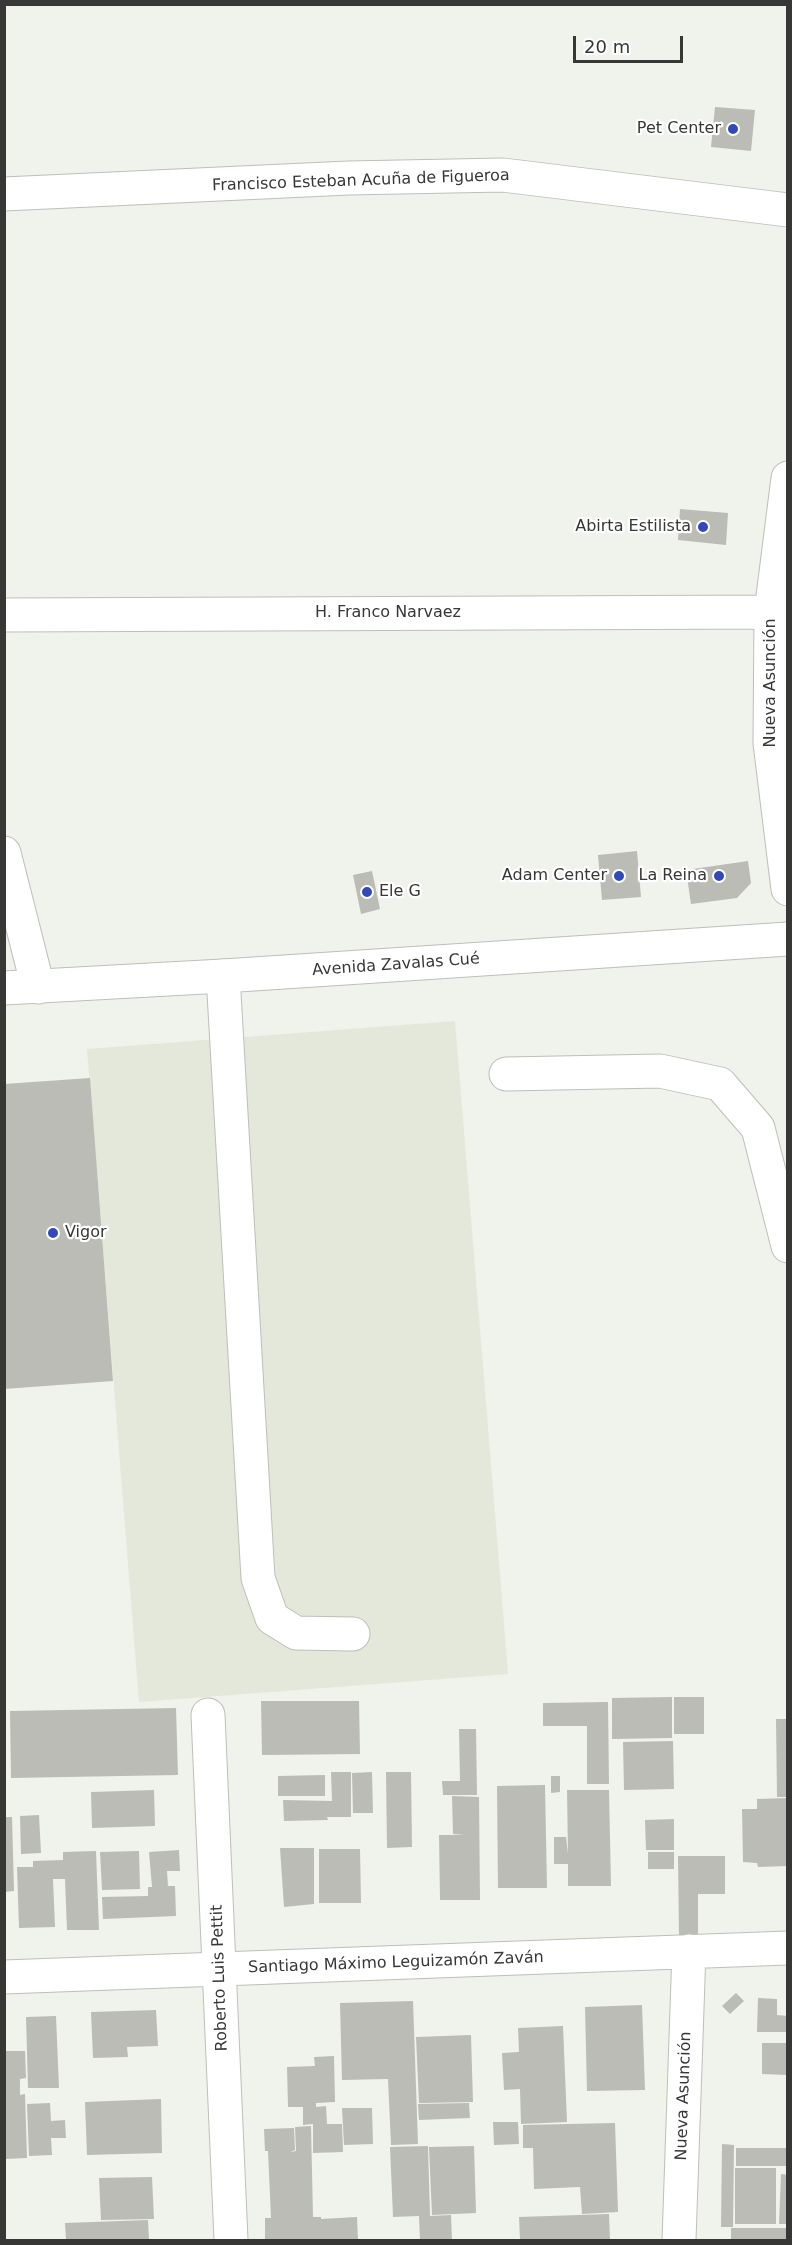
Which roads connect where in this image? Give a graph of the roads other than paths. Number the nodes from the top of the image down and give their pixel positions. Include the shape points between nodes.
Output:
1 (4, 194) edge
2 (788, 210) edge
3 (788, 478) edge
4 (779, 613) edge
5 (4, 615) edge
6 (4, 853) edge
7 (788, 889) edge
8 (788, 939) edge
9 (223, 976) junction
10 (38, 987) junction
11 (4, 988) edge
12 (506, 1074) dead end
13 (788, 1246) edge
14 (352, 1634) dead end
15 (208, 1715) dead end
16 (788, 1948) edge
17 (689, 1951) junction
18 (220, 1971) junction
19 (4, 1977) edge
20 (231, 2241) edge
21 (679, 2241) edge

1 - 2 street, Francisco Esteban Acuña de Figueroa via 503,175
3 - 4 street, Nueva Asunción
4 - 5 street, H. Franco Narvaez
4 - 7 street, Nueva Asunción via 770,744
6 - 10 street
8 - 9 street, Avenida Zavalas Cué
9 - 10 street, Avenida Zavalas Cué
9 - 14 street via 258,1578 272,1618 296,1633
10 - 11 street, Avenida Zavalas Cué
12 - 13 street via 660,1071 720,1084 758,1128
15 - 18 street, Roberto Luis Pettit
16 - 17 street, Santiago Máximo Leguizamón Zaván
17 - 18 street, Santiago Máximo Leguizamón Zaván
17 - 21 street, Nueva Asunción
18 - 19 street, Santiago Máximo Leguizamón Zaván
18 - 20 street, Roberto Luis Pettit

